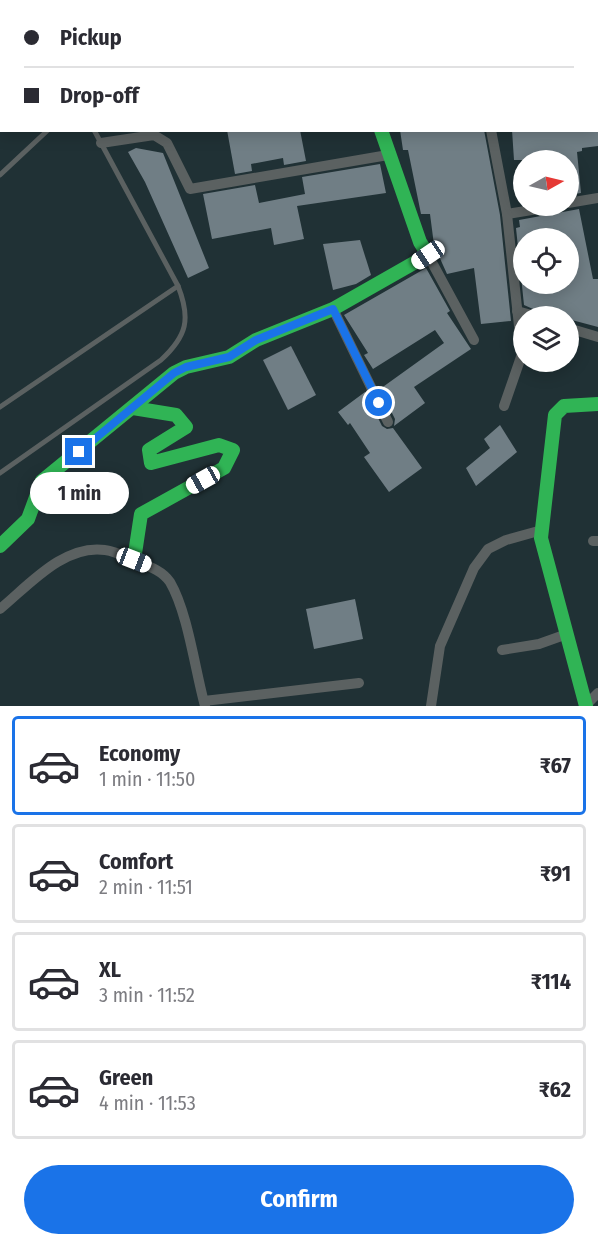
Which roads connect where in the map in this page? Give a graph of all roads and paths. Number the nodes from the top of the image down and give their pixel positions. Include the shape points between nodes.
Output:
1 (46, 132) edge
2 (95, 132) edge
3 (382, 132) edge
4 (491, 132) edge
5 (101, 143) junction
6 (388, 155) junction
7 (0, 175) edge
8 (598, 198) edge
9 (579, 201) edge
10 (513, 213) edge
11 (507, 214) junction
12 (428, 255) junction
13 (178, 286) junction
14 (516, 306) edge
15 (333, 309) junction
16 (579, 331) edge
17 (598, 337) edge
18 (474, 340) dead end
19 (516, 372) edge
20 (598, 404) edge
21 (0, 406) edge
22 (504, 406) dead end
23 (133, 408) junction
24 (388, 422) dead end
25 (0, 473) edge
26 (542, 530) junction
27 (0, 546) edge
28 (134, 560) junction
29 (0, 608) edge
30 (567, 634) junction
31 (502, 650) dead end
32 (360, 682) dead end
33 (598, 693) edge
34 (204, 704) edge
35 (586, 705) edge
36 (431, 706) edge

1 - 7 lane
2 - 5 lane
3 - 6 street
4 - 11 street
5 - 6 street via 154,135 167,143 190,189
5 - 13 lane
6 - 12 street
8 - 9 street
10 - 11 street
11 - 14 street
12 - 15 street
12 - 18 street
13 - 21 lane
13 - 25 lane via 186,322 179,344
15 - 23 street via 256,340 229,357 186,367
15 - 24 street
16 - 17 street
19 - 22 street
20 - 26 street via 564,406 555,415
23 - 27 street via 42,482 34,495 31,514
23 - 28 street via 176,415 186,427 149,450 151,463 219,445 232,450 224,468 141,514
26 - 30 street
26 - 36 street via 488,549 474,568 440,646
28 - 29 street via 107,550 77,553 52,566
28 - 34 street via 156,568 177,598
30 - 31 street via 539,644
30 - 35 street
32 - 34 street
33 - 35 street

